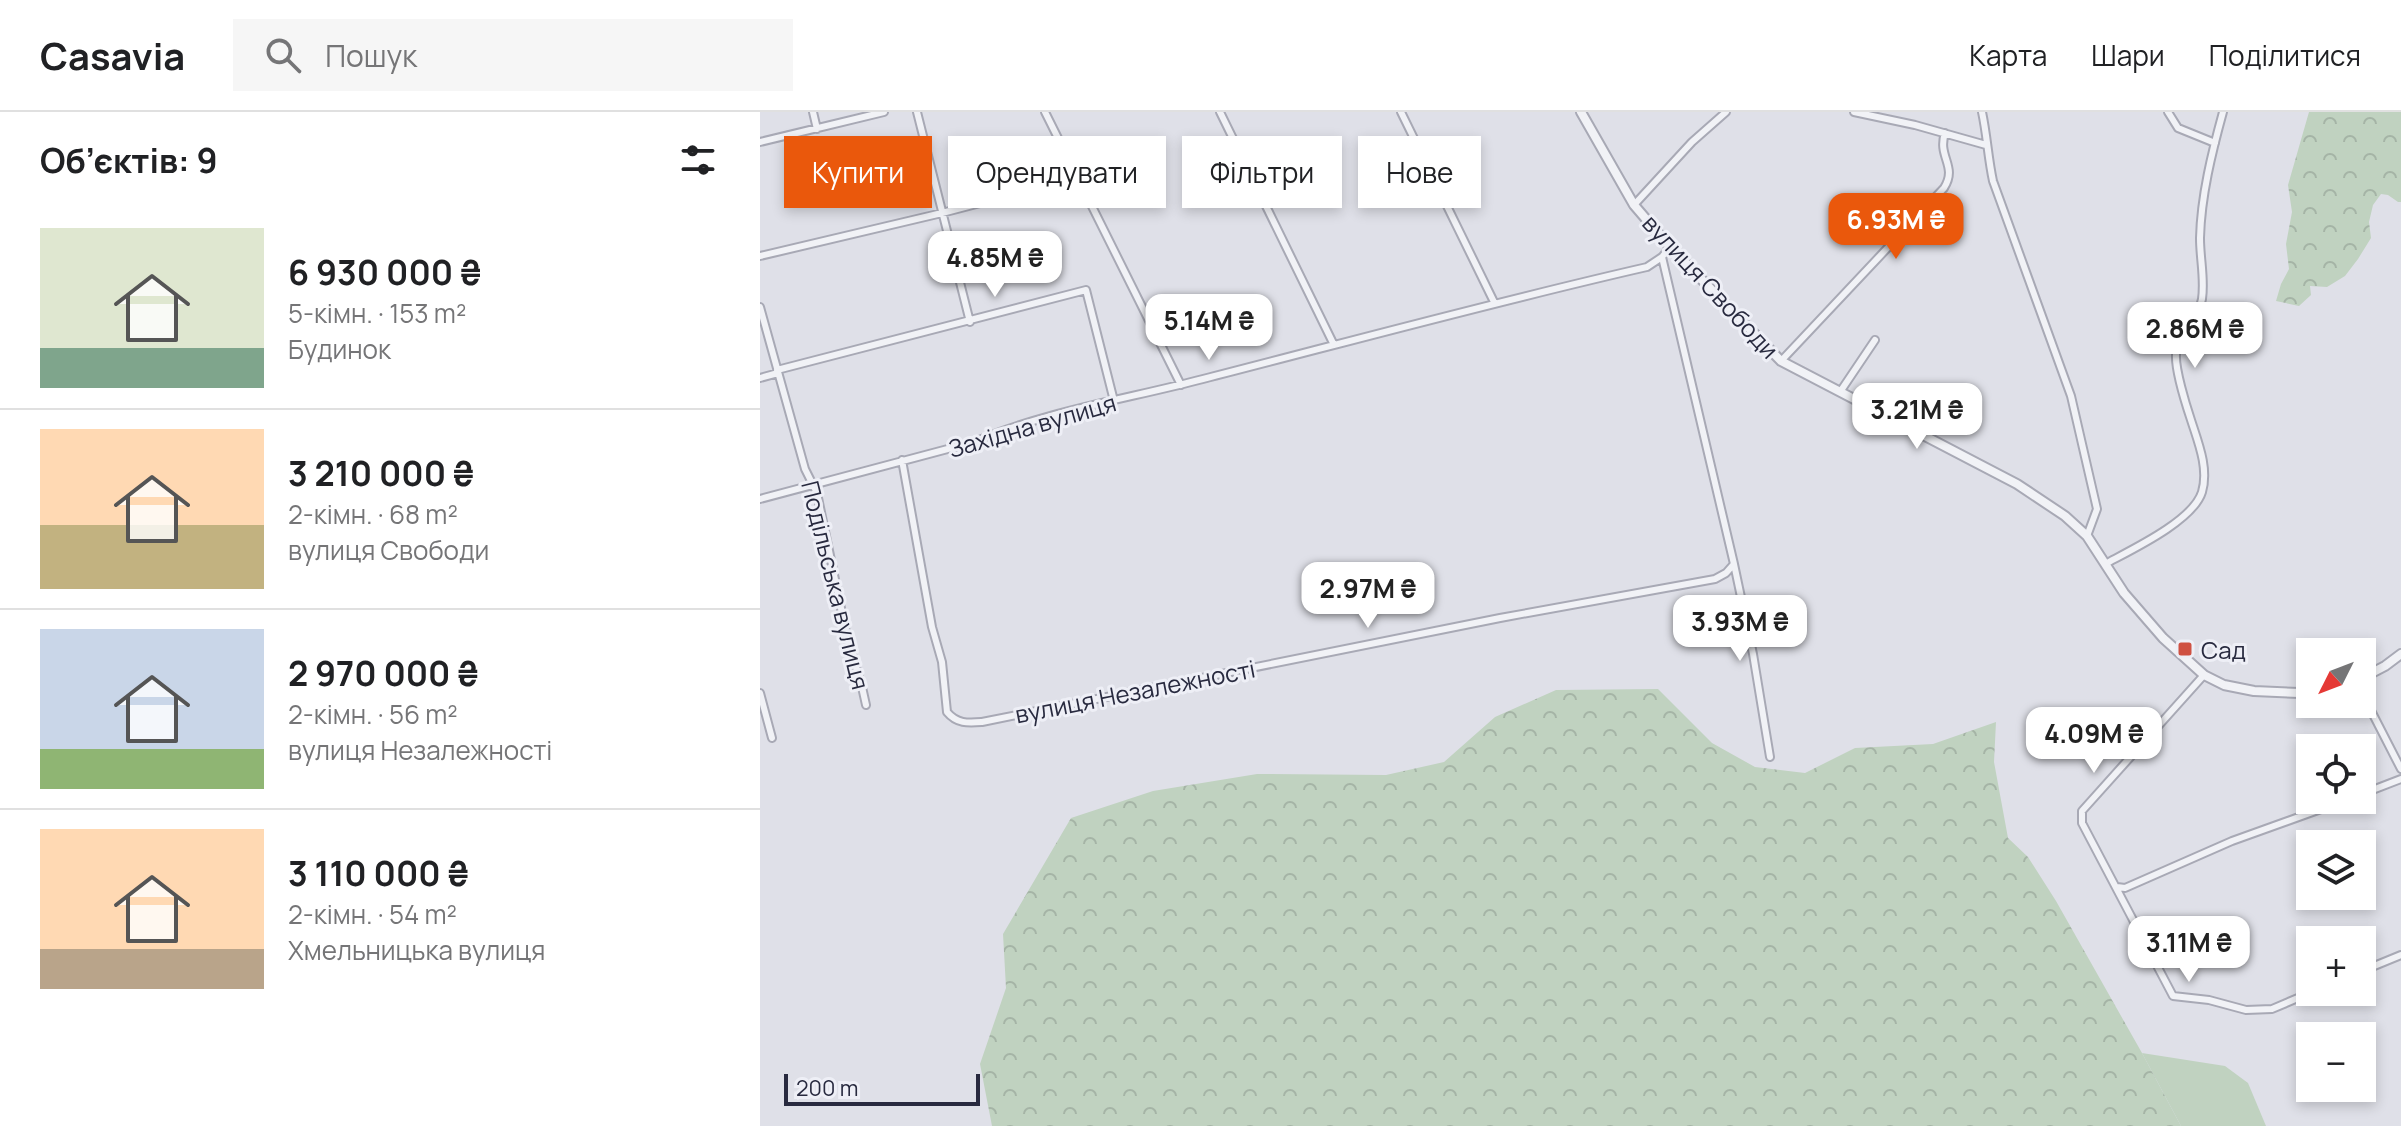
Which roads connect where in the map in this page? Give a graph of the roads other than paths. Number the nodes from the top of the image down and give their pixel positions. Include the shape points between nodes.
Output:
1 (813, 112) edge
2 (884, 112) edge
3 (917, 112) edge
4 (1045, 112) edge
5 (1220, 112) edge
6 (1401, 112) edge
7 (1581, 112) edge
8 (1726, 112) edge
9 (1854, 112) edge
10 (1982, 112) edge
11 (2168, 112) edge
12 (2223, 112) edge
13 (817, 129) junction
14 (1945, 133) junction
15 (1058, 136) edge
16 (760, 142) edge
17 (2215, 143) junction
18 (1986, 145) junction
19 (1634, 205) junction
20 (961, 208) edge
21 (1094, 208) edge
22 (942, 213) junction
23 (1670, 247) junction
24 (760, 256) edge
25 (1662, 257) junction
26 (1494, 302) junction
27 (760, 307) edge
28 (970, 322) junction
29 (1875, 340) dead end
30 (1334, 345) junction
31 (1781, 361) junction
32 (778, 372) junction
33 (760, 378) edge
34 (1181, 385) junction
35 (1840, 392) junction
36 (1114, 401) junction
37 (902, 460) junction
38 (814, 483) junction
39 (760, 499) edge
40 (2087, 536) junction
41 (1734, 564) junction
42 (2105, 564) junction
43 (2401, 654) edge
44 (2376, 671) edge
45 (2204, 675) junction
46 (760, 693) edge
47 (2296, 693) edge
48 (866, 705) dead end
49 (2375, 718) edge
50 (772, 738) dead end
51 (1770, 757) dead end
52 (2401, 769) edge
53 (2401, 779) edge
54 (2376, 789) edge
55 (2307, 814) edge
56 (2117, 887) junction
57 (2401, 955) edge
58 (2376, 965) edge
59 (2296, 999) edge

1 - 13 street
2 - 13 street
3 - 22 street
4 - 15 street
5 - 30 street
6 - 26 street
7 - 19 street, вулиця Свободи
8 - 19 street
9 - 14 street
10 - 18 street
11 - 17 street via 2182,131
12 - 17 street
13 - 16 street
14 - 18 street
14 - 31 street via 1942,153 1950,178 1944,188
17 - 42 street via 2202,211 2201,305 2176,354 2200,446 2202,494 2164,532
18 - 40 street via 1993,181 2071,396 2097,509
19 - 23 street, вулиця Свободи
20 - 22 street
21 - 34 street
22 - 24 street
22 - 28 street
23 - 25 street, Західна вулиця
23 - 31 street, вулиця Свободи
25 - 26 street, Західна вулиця via 1647,267
25 - 41 street
26 - 30 street, Західна вулиця
27 - 32 street, Подільська вулиця
28 - 32 street
28 - 36 street via 1086,290
29 - 35 street
30 - 34 street, Західна вулиця
31 - 35 street, вулиця Свободи
32 - 33 street
32 - 38 street, Подільська вулиця via 805,469
34 - 36 street, Західна вулиця
35 - 40 street, вулиця Свободи via 2017,484
36 - 37 street, Західна вулиця
37 - 38 street, Західна вулиця
37 - 41 street, вулиця Незалежності via 947,712 964,723 1715,579
38 - 39 street, Західна вулиця
38 - 48 street, Подільська вулиця
40 - 42 street, вулиця Свободи
41 - 51 street
42 - 45 street, вулиця Свободи via 2153,626
43 - 44 street
45 - 47 street, вулиця Свободи via 2254,691
45 - 56 street via 2082,811 2082,823
46 - 50 street
49 - 52 street
53 - 54 street
55 - 56 street
56 - 59 street via 2173,996 2246,1010 2272,1009
57 - 58 street

